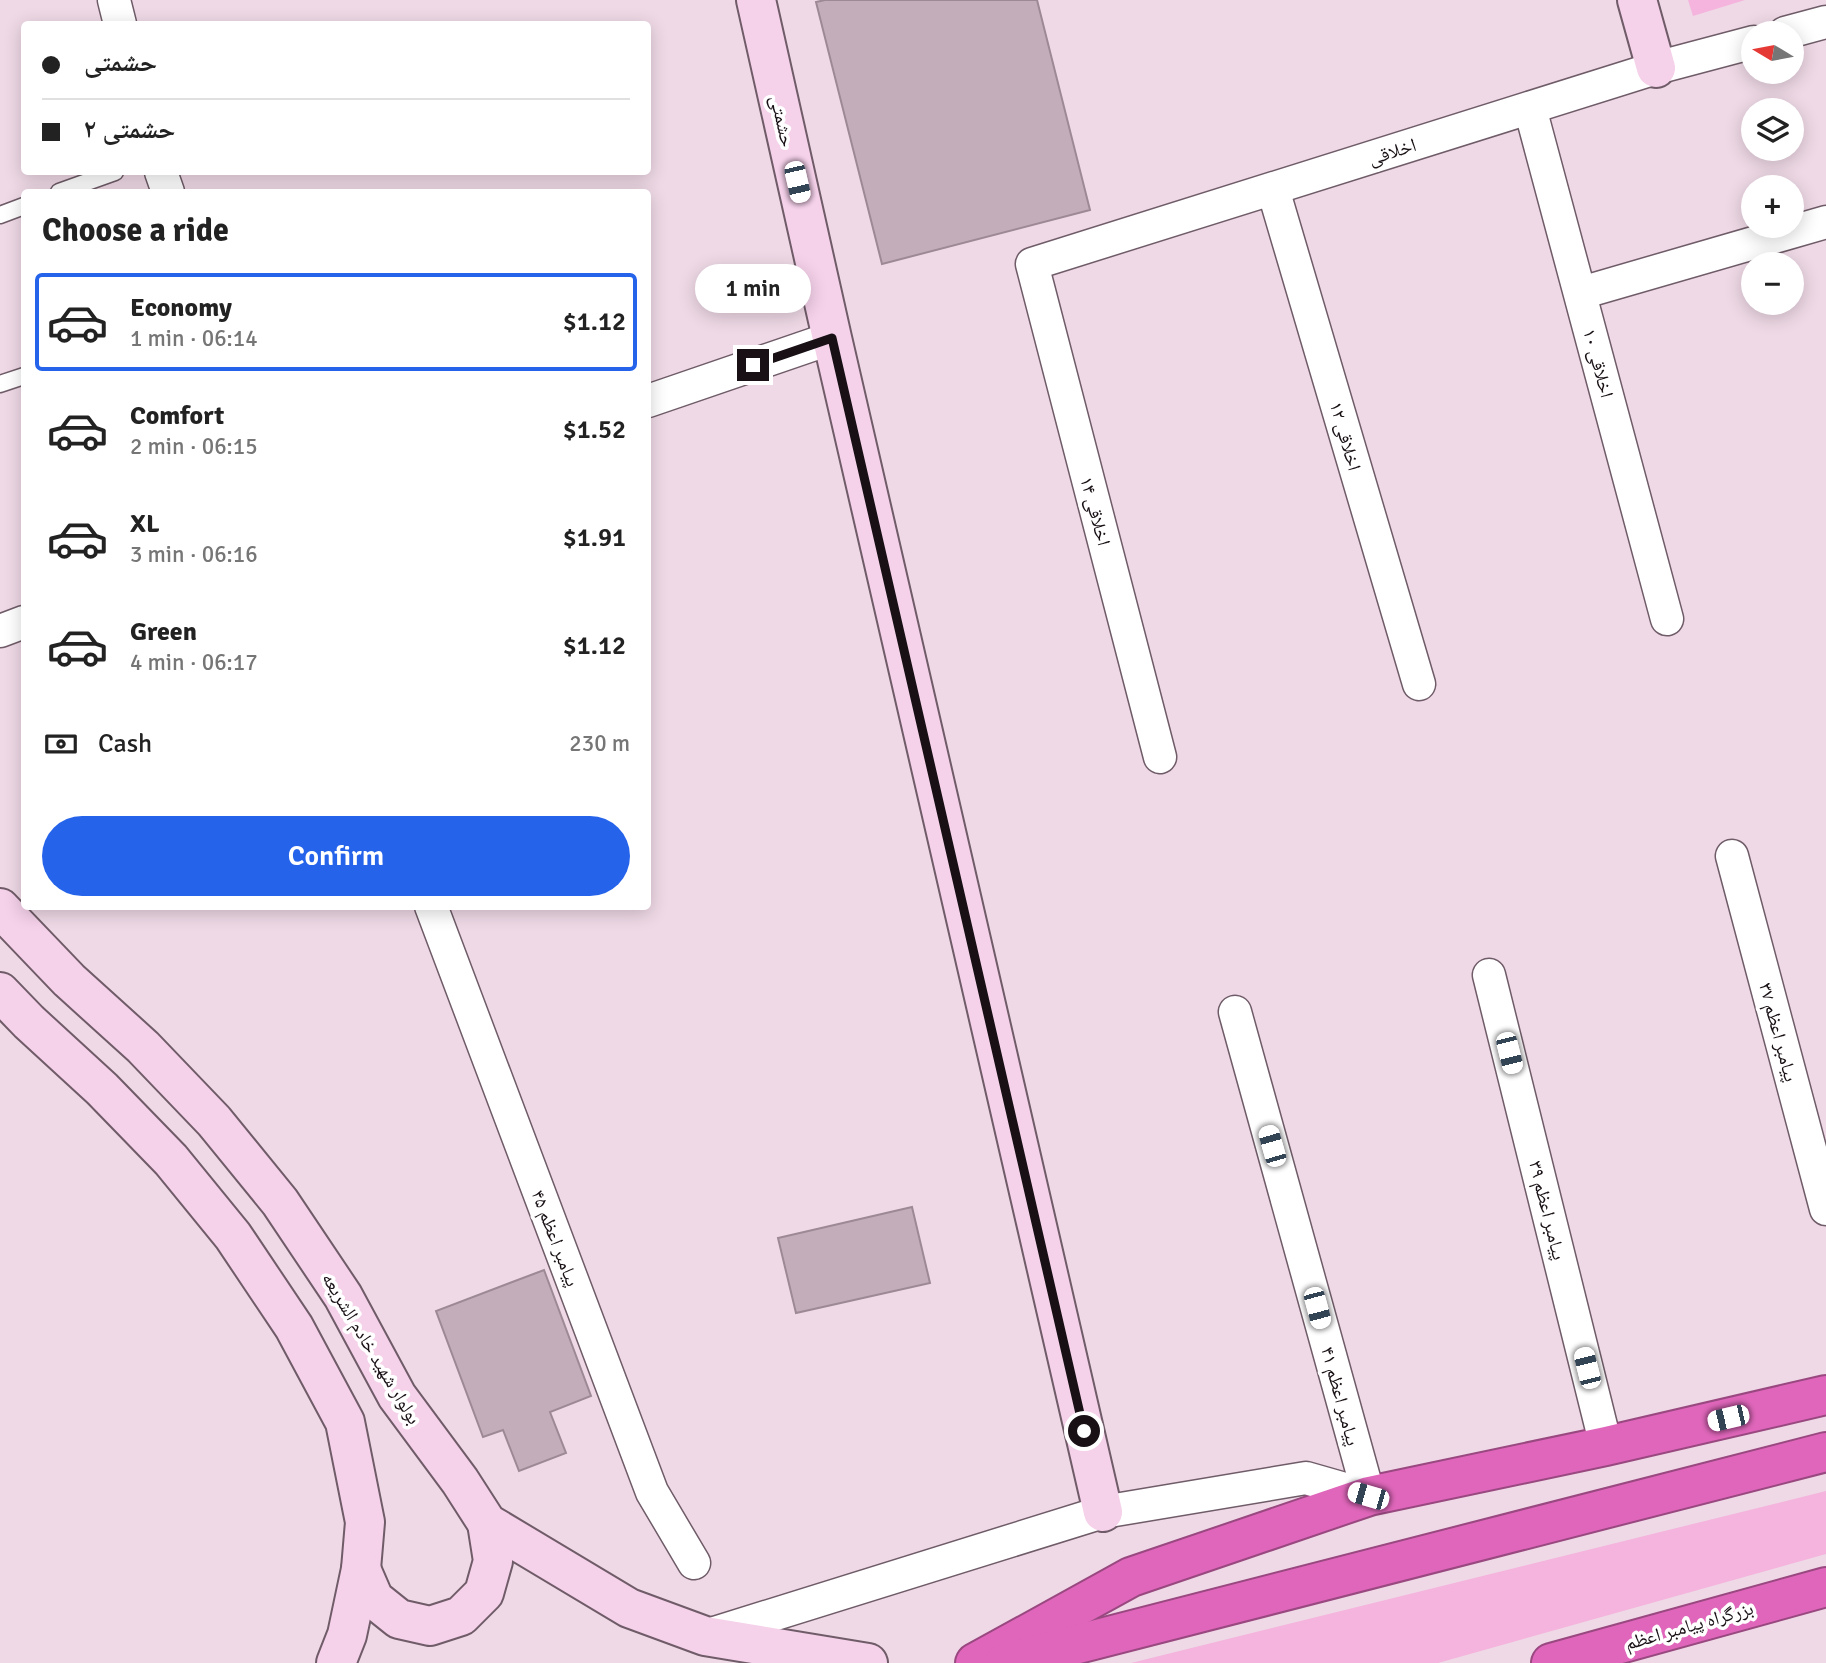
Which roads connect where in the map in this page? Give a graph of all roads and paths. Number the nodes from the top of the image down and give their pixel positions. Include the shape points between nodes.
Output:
1 (114, 0) edge
2 (756, 0) edge
3 (1637, 0) edge
4 (119, 21) edge
5 (1826, 22) edge
6 (1804, 28) edge
7 (1741, 45) edge
8 (1656, 68) junction
9 (1531, 108) junction
10 (107, 175) edge
11 (68, 189) edge
12 (1273, 189) junction
13 (21, 207) edge
14 (0, 215) edge
15 (1826, 222) edge
16 (1032, 264) joint
17 (1581, 293) junction
18 (832, 338) junction
19 (21, 377) edge
20 (0, 384) edge
21 (651, 400) edge
22 (1667, 619) dead end
23 (21, 623) edge
24 (0, 631) edge
25 (1419, 684) dead end
26 (1160, 757) dead end
27 (1732, 856) dead end
28 (0, 908) edge
29 (433, 910) edge
30 (1489, 975) dead end
31 (0, 992) edge
32 (1235, 1012) dead end
33 (1826, 1209) edge
34 (1826, 1395) edge
35 (1606, 1446) junction
36 (1826, 1452) edge
37 (1368, 1496) junction
38 (1103, 1512) junction
39 (487, 1523) junction
40 (694, 1563) dead end
41 (361, 1569) junction
42 (1826, 1587) edge
43 (705, 1636) junction
44 (336, 1663) edge
45 (868, 1663) edge
46 (975, 1663) edge
47 (1004, 1663) edge
48 (1551, 1663) edge

1 - 4 street
2 - 18 street, حشمتی
3 - 8 street
5 - 6 street
7 - 8 street, اخلاقی
8 - 9 street, اخلاقی
9 - 12 street, اخلاقی
9 - 17 street, اخلاقی ۱۰
10 - 11 lane
12 - 16 street, اخلاقی
12 - 25 street, اخلاقی ۱۲
13 - 14 lane
15 - 17 street
16 - 26 street, اخلاقی ۱۴
17 - 22 street, اخلاقی ۱۰
18 - 21 street
18 - 38 street, حشمتی
19 - 20 lane
23 - 24 street
27 - 33 street, پیامبر اعظم ۳۷
28 - 39 street, بولوار شهید خادم الشریعه via 214,1121 280,1202 343,1296 397,1396
29 - 40 street, پیامبر اعظم ۴۵ via 652,1492
30 - 35 street, پیامبر اعظم ۳۹
31 - 41 street via 171,1160 233,1236 294,1326 345,1422 365,1522
32 - 37 street, پیامبر اعظم ۴۱
34 - 35 highway
35 - 37 highway
36 - 47 highway
37 - 38 street via 1306,1478
37 - 46 highway via 1131,1577
38 - 43 street
39 - 41 street via 493,1561 484,1592 461,1616 430,1626 399,1619 374,1599
39 - 43 street, بولوار شهید خادم الشریعه via 629,1608
41 - 44 street
42 - 48 highway, بزرگراه پیامبر اعظم
43 - 45 street, بولوار شهید خادم الشریعه

